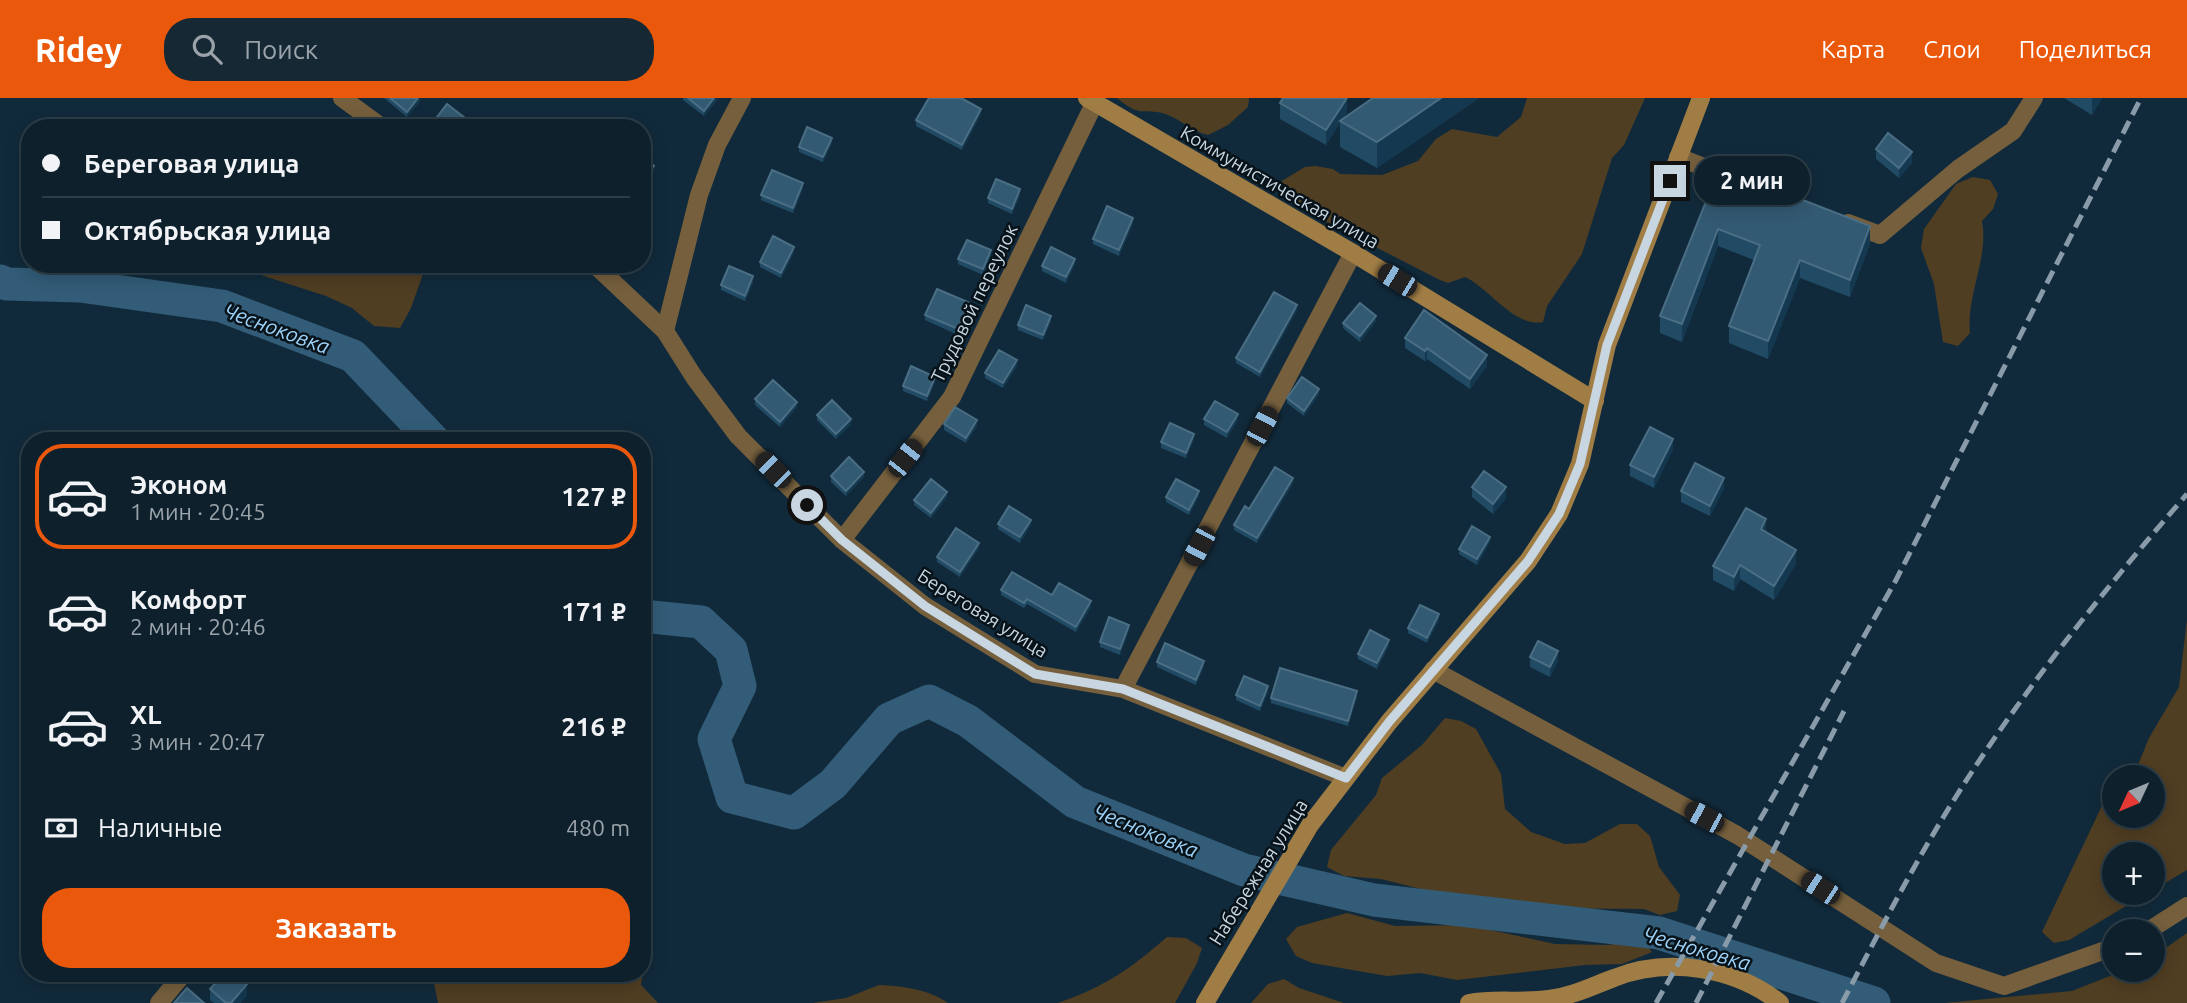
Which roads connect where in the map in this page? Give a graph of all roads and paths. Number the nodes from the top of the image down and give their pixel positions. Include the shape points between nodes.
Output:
1 (342, 98) edge
2 (742, 98) edge
3 (1701, 98) edge
4 (2034, 98) edge
5 (1091, 100) edge
6 (371, 119) edge
7 (1678, 157) junction
8 (1800, 204) edge
9 (1834, 217) edge
10 (1353, 253) junction
11 (604, 273) edge
12 (665, 331) junction
13 (1595, 401) junction
14 (842, 540) junction
15 (1433, 670) junction
16 (1123, 689) junction
17 (1346, 778) junction
18 (2187, 906) edge
19 (2165, 920) edge
20 (2102, 951) edge
21 (176, 982) edge
22 (159, 1003) edge
23 (1205, 1003) edge
24 (1469, 1003) edge
25 (1780, 1003) edge

1 - 6 street
2 - 12 street via 717,145 699,195
3 - 7 street, Набережная улица
4 - 9 street via 2013,131 1958,169 1880,235
5 - 10 street, Коммунистическая улица
5 - 14 street, Трудовой переулок via 953,397
7 - 8 street
7 - 13 street, Набережная улица via 1607,345
10 - 13 street, Коммунистическая улица
10 - 16 street
11 - 12 street, Береговая улица
12 - 14 street, Береговая улица via 738,436
13 - 15 street, Набережная улица via 1580,464 1559,514 1528,561
14 - 16 street, Береговая улица via 925,606 1035,674
15 - 17 street, Набережная улица
15 - 20 street via 1737,835 1936,963 2004,986
16 - 17 street, Береговая улица
17 - 23 street, Набережная улица via 1310,825
18 - 19 street
21 - 22 street
24 - 25 street via 1549,999 1588,991 1615,977 1645,970 1705,968 1758,985

